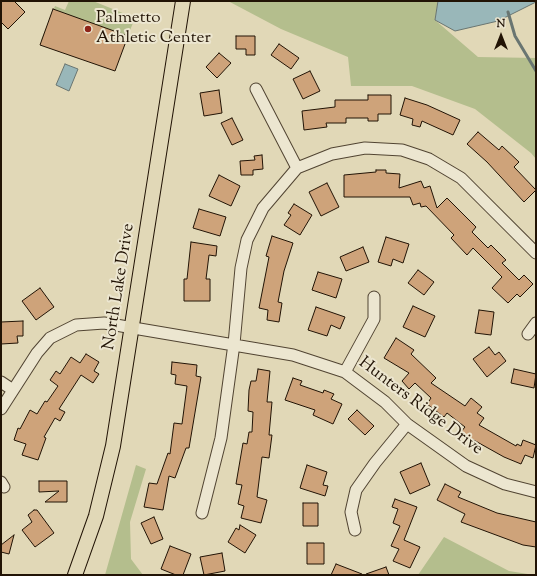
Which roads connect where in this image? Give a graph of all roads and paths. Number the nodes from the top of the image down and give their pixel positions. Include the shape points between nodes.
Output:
1 (183, 1) edge
2 (256, 89) dead end
3 (297, 168) junction
4 (536, 253) edge
5 (374, 297) dead end
6 (536, 323) edge
7 (132, 329) junction
8 (528, 334) dead end
9 (234, 344) junction
10 (346, 372) junction
11 (1, 382) edge
12 (14, 390) junction
13 (1, 409) edge
14 (407, 424) junction
15 (536, 492) edge
16 (202, 513) dead end
17 (355, 530) dead end
18 (75, 575) edge

1 - 7 main road, North Lake Drive
2 - 3 street
3 - 4 street via 332,154 365,148 402,150 429,159 461,178
3 - 9 street via 263,208 247,240 241,268
5 - 10 street via 374,319
6 - 8 street
7 - 9 street, Hunters Ridge Drive
7 - 12 street, Hunters Ridge Drive via 90,323 76,325 58,333 43,345
7 - 18 main road, North Lake Drive via 111,452 96,516
9 - 10 street, Hunters Ridge Drive via 293,355
9 - 16 street via 221,438
10 - 14 street, Hunters Ridge Drive via 386,402
11 - 12 street
12 - 13 street, Hunters Ridge Drive
14 - 15 street, Hunters Ridge Drive via 479,473 504,484
14 - 17 street via 356,490 351,512

